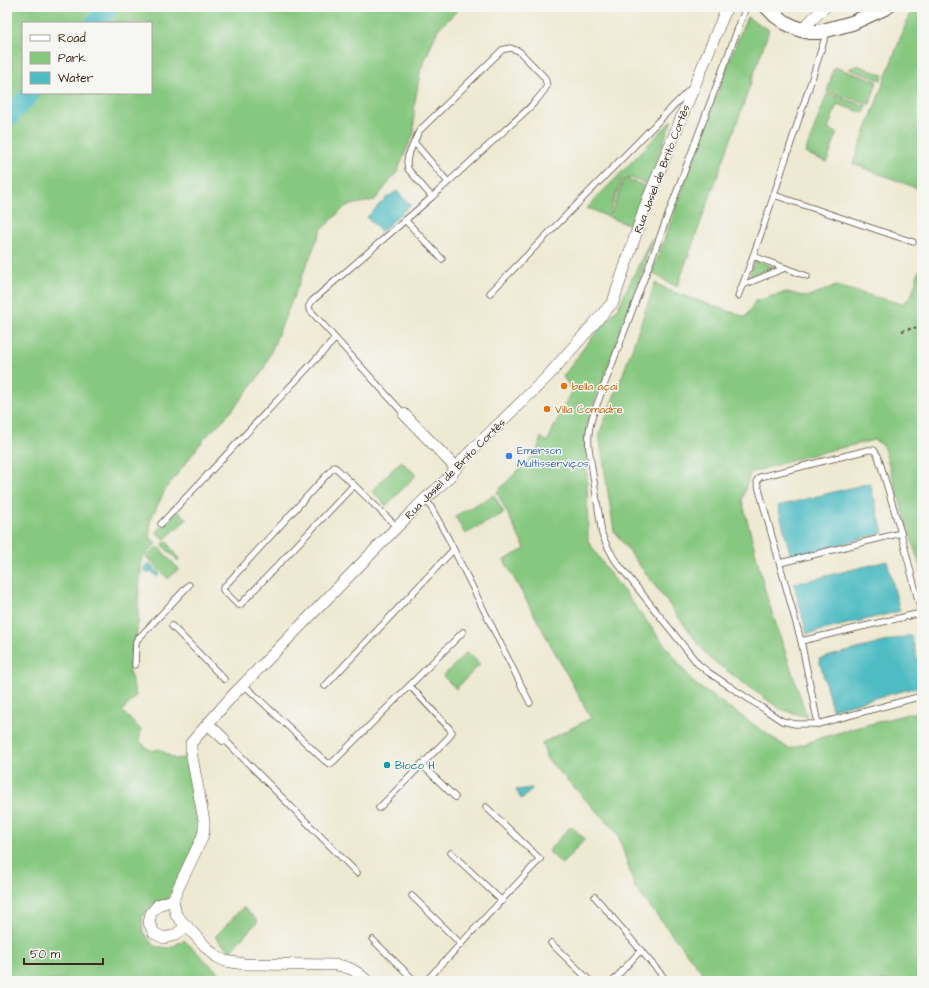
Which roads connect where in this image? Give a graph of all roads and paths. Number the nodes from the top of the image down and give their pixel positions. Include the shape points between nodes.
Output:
1 (727, 7) edge
2 (746, 7) edge
3 (767, 7) edge
4 (825, 7) edge
5 (887, 7) edge
6 (801, 30) junction
7 (827, 30) junction
8 (695, 84) junction
9 (414, 142) junction
10 (448, 182) junction
11 (774, 195) junction
12 (432, 197) junction
13 (405, 220) junction
14 (913, 242) dead end
15 (753, 256) junction
16 (442, 259) dead end
17 (785, 268) junction
18 (807, 276) dead end
19 (743, 285) junction
20 (490, 292) dead end
21 (738, 296) dead end
22 (922, 326) edge
23 (902, 331) dead end
24 (335, 338) junction
25 (404, 414) joint
26 (456, 468) junction
27 (354, 485) junction
28 (426, 498) junction
29 (161, 524) dead end
30 (397, 527) junction
31 (901, 533) junction
32 (453, 550) junction
33 (780, 563) junction
34 (189, 585) dead end
35 (922, 614) edge
36 (172, 626) dead end
37 (463, 632) dead end
38 (801, 641) junction
39 (135, 665) dead end
40 (224, 679) dead end
41 (244, 685) junction
42 (325, 686) dead end
43 (410, 686) junction
44 (922, 696) edge
45 (530, 703) dead end
46 (208, 724) junction
47 (818, 724) junction
48 (224, 739) joint
49 (421, 764) junction
50 (455, 797) dead end
51 (486, 807) dead end
52 (379, 808) dead end
53 (451, 853) dead end
54 (357, 873) dead end
55 (412, 896) dead end
56 (595, 897) dead end
57 (173, 900) junction
58 (502, 901) junction
59 (187, 926) junction
60 (374, 940) dead end
61 (551, 943) dead end
62 (461, 944) junction
63 (640, 950) junction
64 (367, 981) edge
65 (415, 981) edge
66 (426, 981) edge
67 (590, 981) edge
68 (612, 981) edge
69 (667, 981) edge

1 - 8 street, Rua Jasiel de Brito Cortês
2 - 47 lane via 593,415 588,438 605,542 615,560 693,658 708,672 782,721
3 - 6 street via 786,23
4 - 6 street
5 - 7 street via 852,23
6 - 7 street
7 - 11 lane
8 - 20 lane
8 - 26 street, Rua Jasiel de Brito Cortês via 647,201 613,302 547,377
9 - 10 lane
9 - 10 lane via 419,131 502,50 510,48 519,51 545,78 547,86 543,93
9 - 12 lane via 408,156 408,169
10 - 12 lane
11 - 14 lane
11 - 15 lane
12 - 13 lane
13 - 16 lane
13 - 24 lane via 310,304 308,308
15 - 17 lane
15 - 19 lane
17 - 18 lane
17 - 19 lane
19 - 21 lane
22 - 23 path
24 - 25 lane
24 - 29 lane
25 - 26 street
26 - 28 street, Rua Jasiel de Brito Cortês
27 - 27 lane via 240,605 223,590 334,467
27 - 30 lane
28 - 30 street, Rua Jasiel de Brito Cortês
28 - 32 lane
30 - 41 street, Rua Jasiel de Brito Cortês
31 - 33 lane
31 - 33 lane via 878,456 874,450 868,450 760,477 757,480
31 - 35 lane
32 - 42 lane
32 - 45 lane
33 - 38 lane
34 - 39 lane via 136,641
35 - 38 lane
36 - 40 lane
37 - 43 lane
38 - 47 lane
41 - 43 lane via 330,764
41 - 46 street, Rua Jasiel de Brito Cortês
43 - 49 lane via 452,732
44 - 47 lane
46 - 48 street
46 - 57 street, Rua Jasiel de Brito Cortês via 190,746 204,830
48 - 54 lane
49 - 50 lane
49 - 52 lane
51 - 58 lane via 540,859
53 - 58 lane
55 - 62 lane
56 - 63 lane
57 - 59 street via 176,915
57 - 59 street via 158,905 151,913 149,923 154,933 164,938 175,935
58 - 62 lane
59 - 64 street via 208,949 225,961 244,964 345,966 353,969
60 - 65 lane
61 - 67 lane
62 - 66 lane
63 - 68 lane
63 - 69 lane

